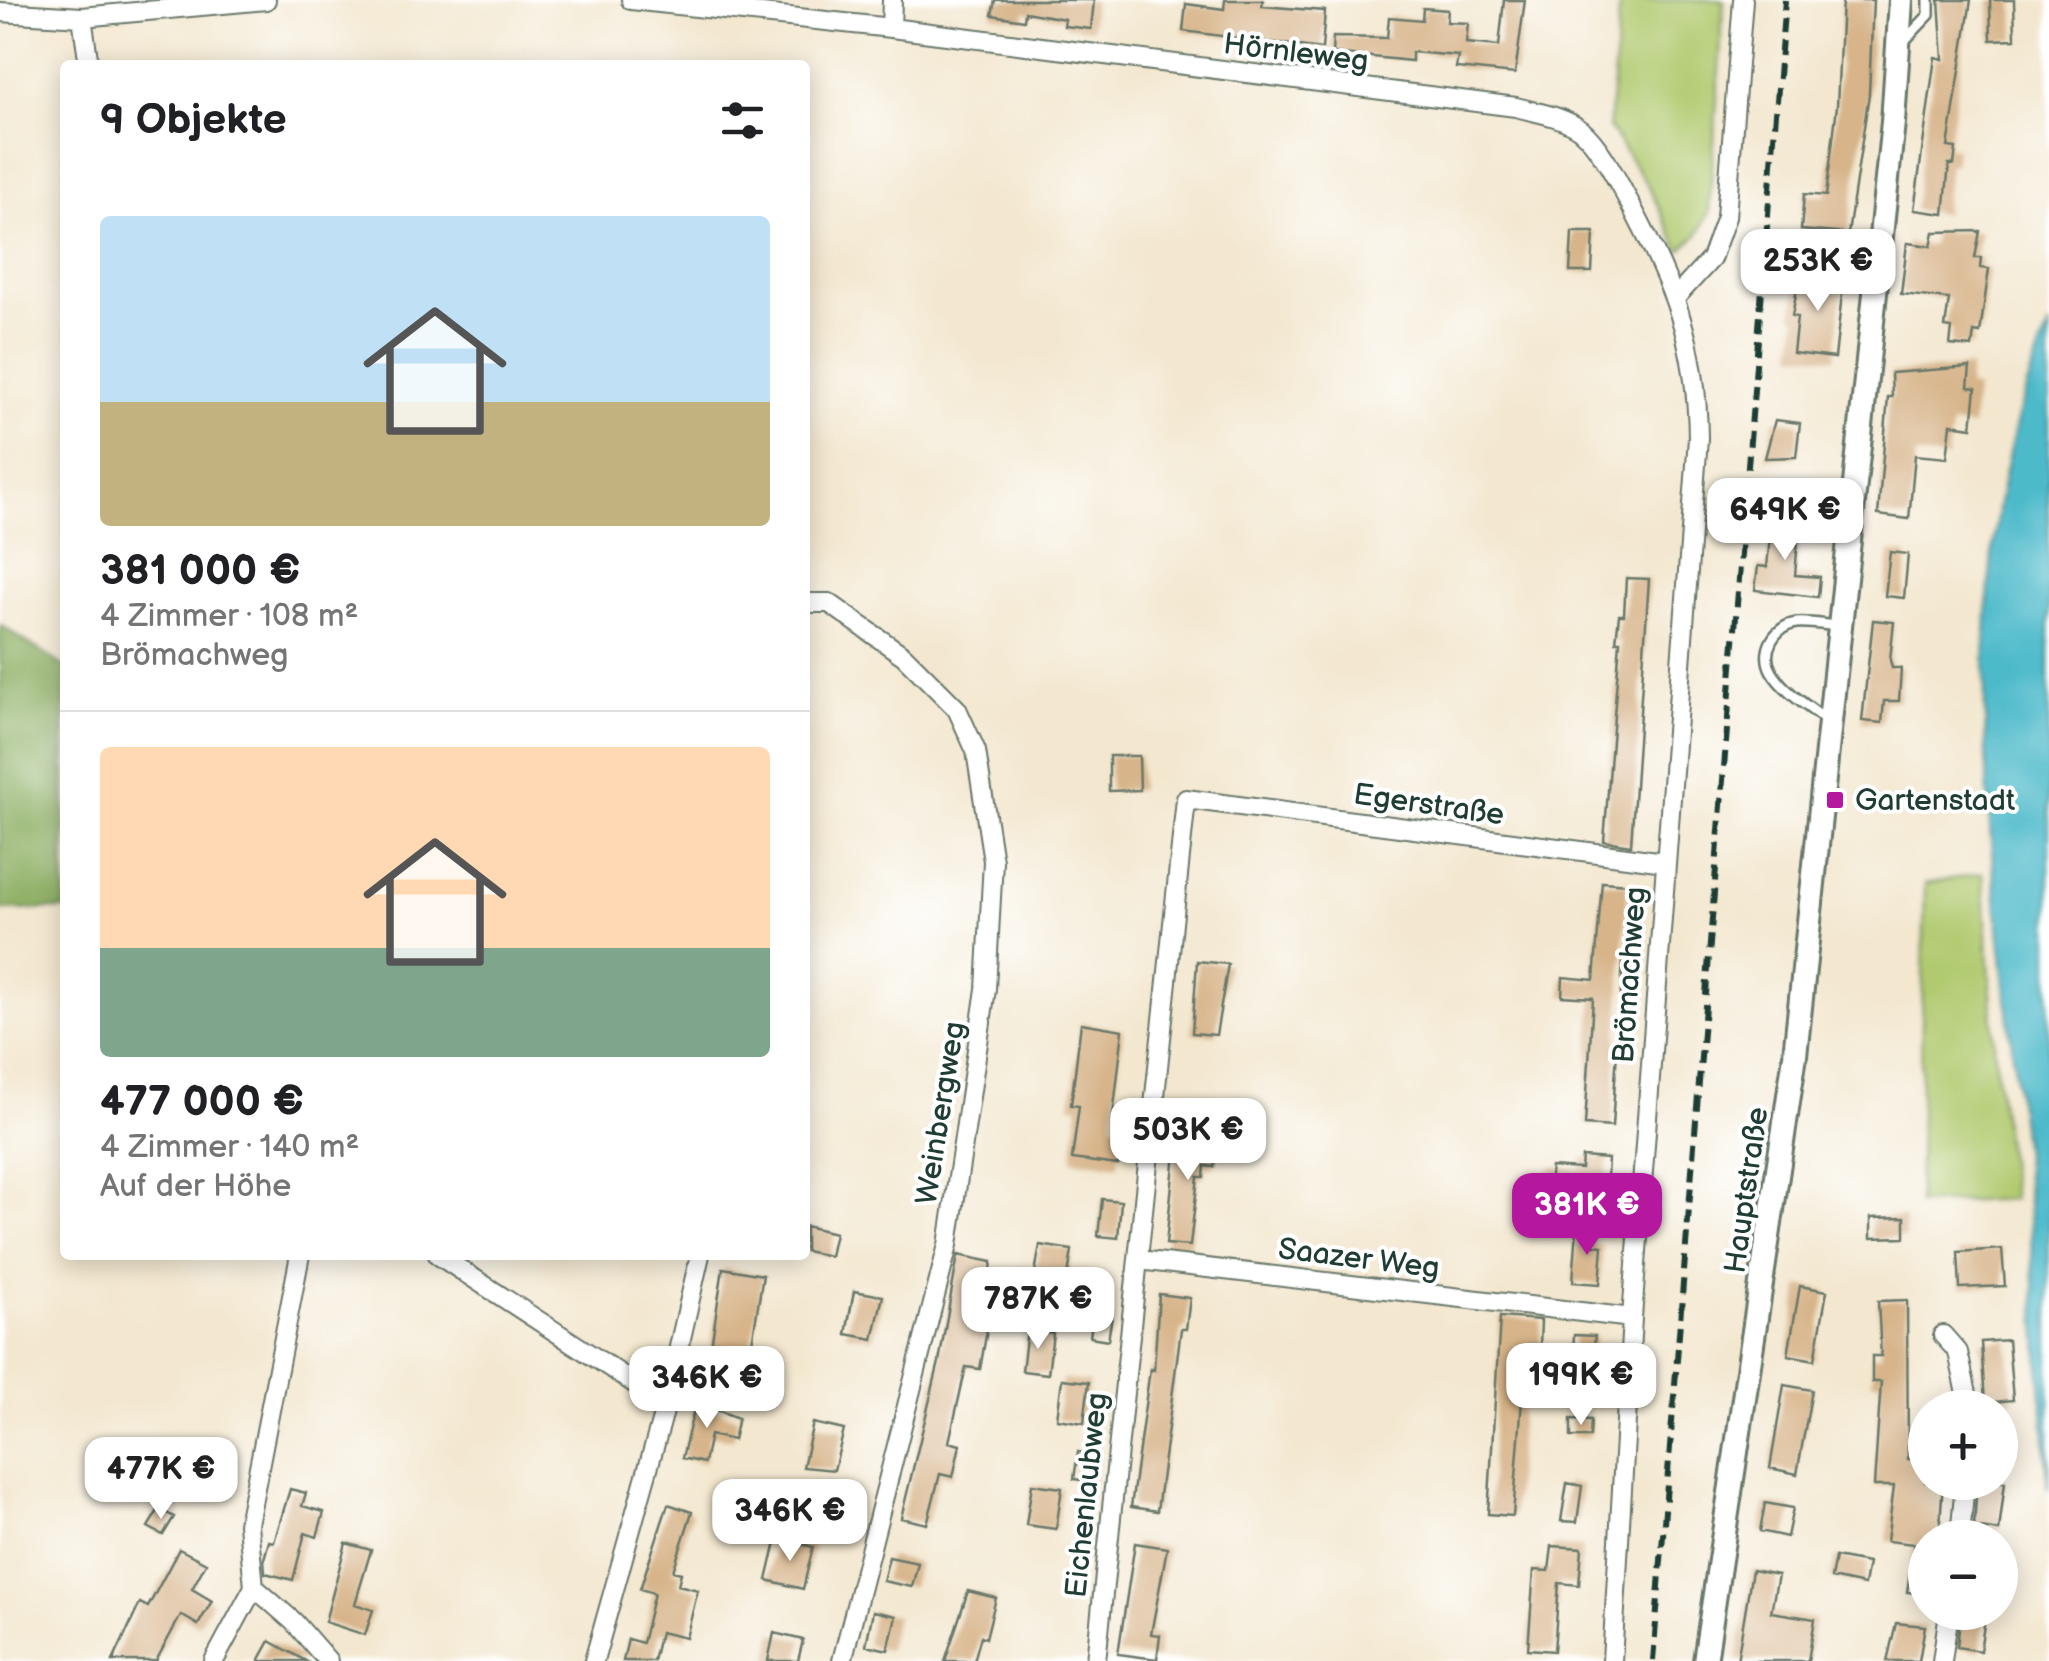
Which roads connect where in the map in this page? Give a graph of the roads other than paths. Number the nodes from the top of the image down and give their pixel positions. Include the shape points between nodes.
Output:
1 (266, 0) edge
2 (631, 0) edge
3 (892, 0) edge
4 (1742, 0) edge
5 (1901, 0) edge
6 (1929, 0) edge
7 (0, 12) edge
8 (82, 17) junction
9 (891, 28) junction
10 (1899, 46) junction
11 (88, 60) edge
12 (1676, 296) junction
13 (810, 603) edge
14 (1840, 626) junction
15 (1832, 724) junction
16 (1186, 798) joint
17 (1665, 862) junction
18 (299, 1260) edge
19 (446, 1260) edge
20 (699, 1260) edge
21 (1139, 1260) junction
22 (1632, 1318) junction
23 (1942, 1335) dead end
24 (1966, 1390) edge
25 (666, 1404) junction
26 (254, 1587) junction
27 (1946, 1630) edge
28 (214, 1661) edge
29 (328, 1661) edge
30 (594, 1661) edge
31 (842, 1661) edge
32 (1096, 1661) edge
33 (1612, 1661) edge
34 (1704, 1661) edge
35 (1942, 1661) edge

1 - 8 street
2 - 9 street, Hörnleweg
3 - 9 street
4 - 12 street via 1726,217 1712,259
5 - 10 street
6 - 10 lane via 1929,16
7 - 8 street
8 - 11 street
9 - 12 street, Hörnleweg via 1516,107 1566,120 1584,132 1617,180
10 - 14 street
12 - 17 street, Brömachweg via 1695,376 1698,438
13 - 31 street, Weinbergweg via 829,604 904,656 957,709 976,751 993,861 992,936 948,1245
14 - 15 street
14 - 15 lane via 1790,625 1768,649 1780,682
15 - 34 street, Hauptstraße via 1774,1216
16 - 17 street, Egerstraße
16 - 21 street, Eichenlaubweg
17 - 22 street, Brömachweg
18 - 26 street via 248,1524
19 - 25 street
20 - 25 street
21 - 22 street, Saazer Weg
21 - 32 street, Eichenlaubweg
22 - 33 street, Brömachweg
23 - 24 street via 1958,1352
25 - 30 street
26 - 28 street
26 - 29 street
27 - 35 street

